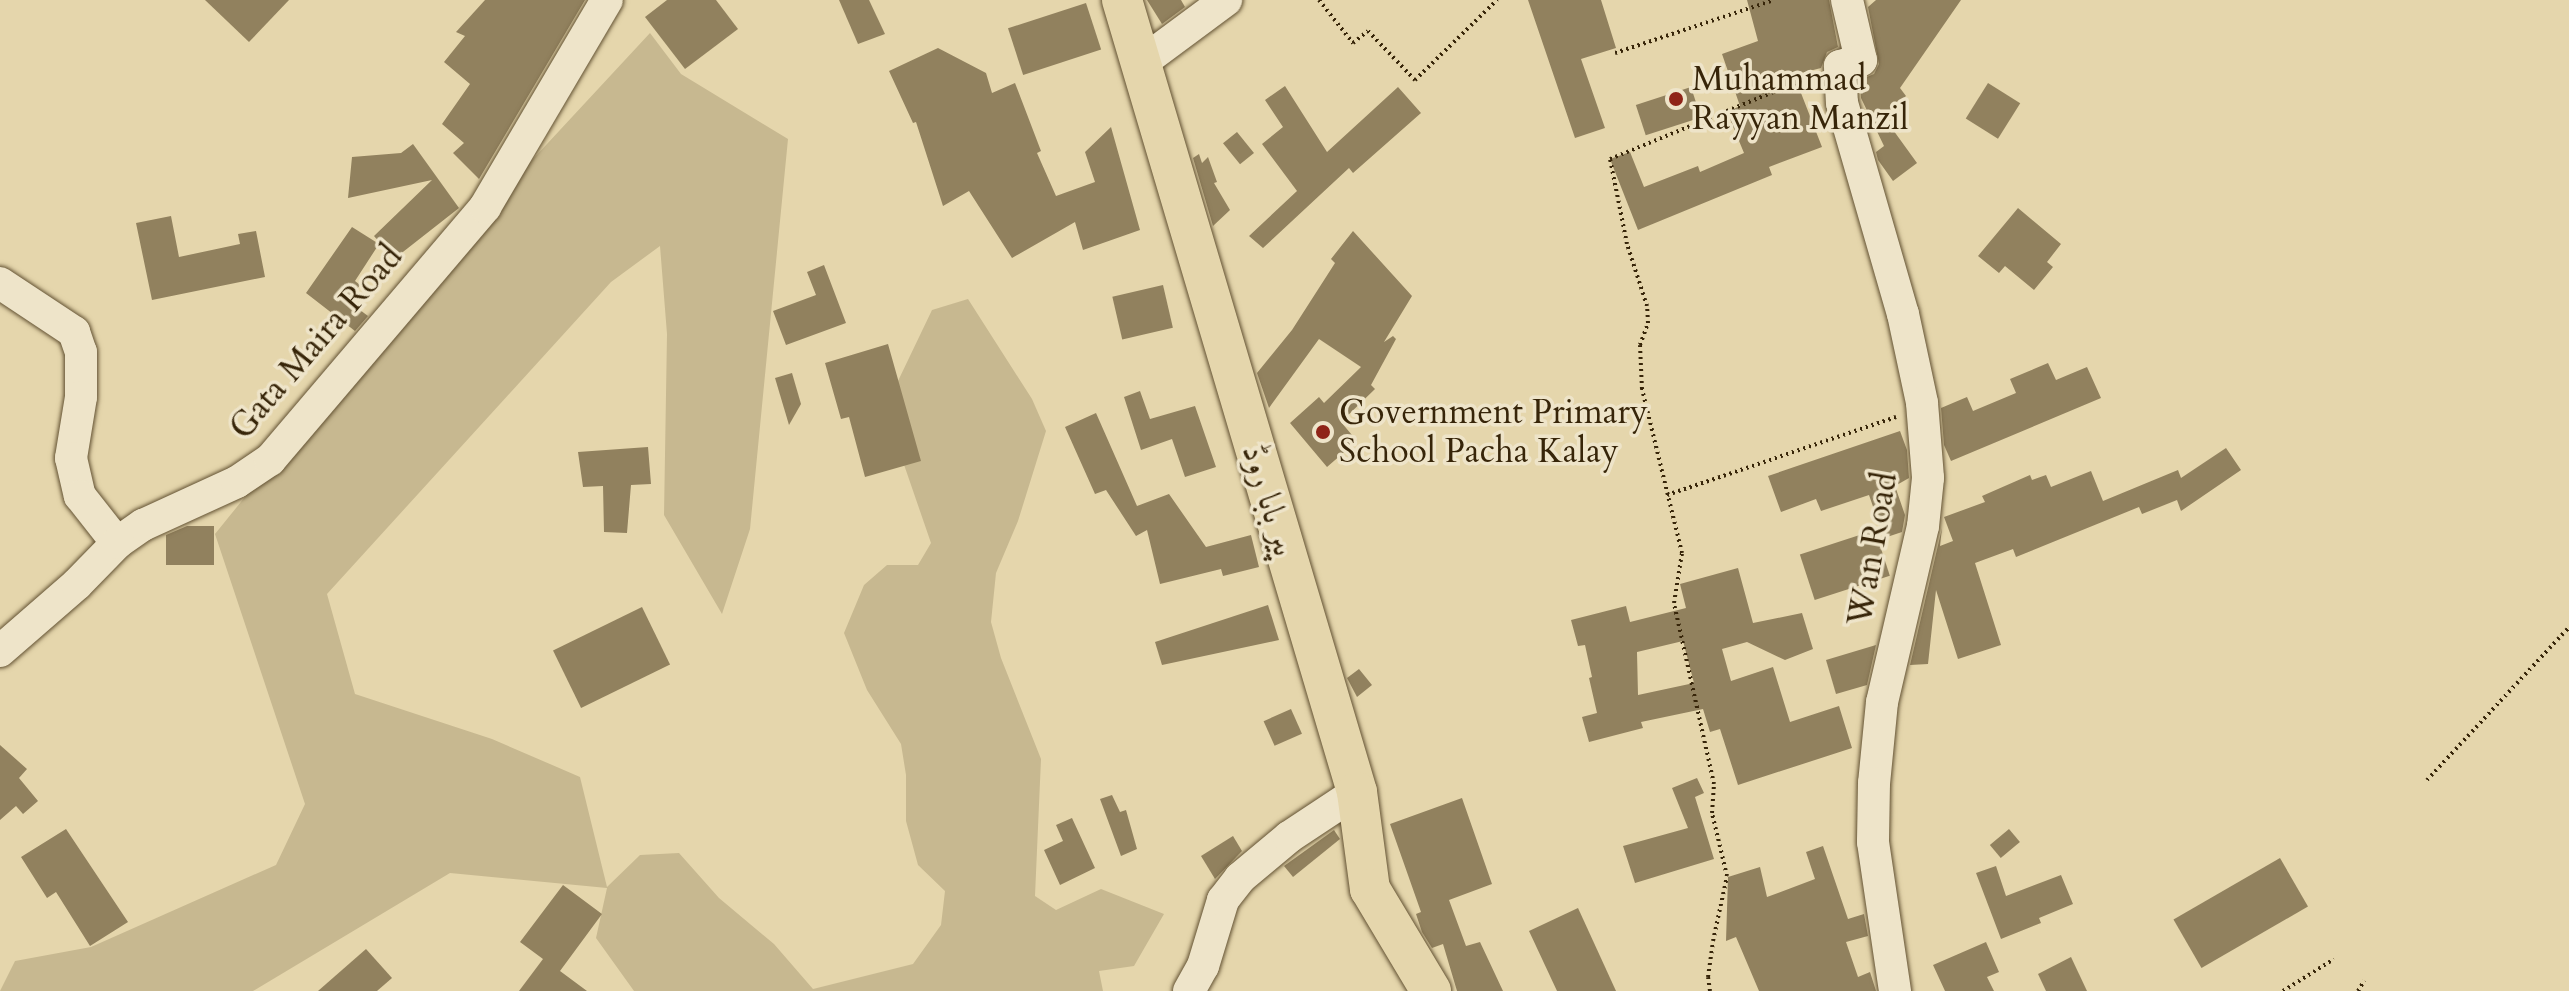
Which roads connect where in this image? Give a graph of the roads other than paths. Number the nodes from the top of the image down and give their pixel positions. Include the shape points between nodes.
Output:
1 (607, 0) edge
2 (1122, 0) edge
3 (1226, 0) edge
4 (1847, 0) edge
5 (1141, 63) junction
6 (0, 283) edge
7 (117, 543) junction
8 (0, 651) edge
9 (1357, 792) junction
10 (1189, 991) edge
11 (1431, 991) edge
12 (1895, 991) edge

1 - 7 street, Gata Maira Road via 485,207 270,460
2 - 5 main road, پیر بابا روڈ
3 - 5 street
4 - 12 street, Wan Road via 1861,60 1840,66 1842,103 1903,314 1922,408 1928,478 1923,526 1882,702 1874,783 1873,842
5 - 9 main road, پیر بابا روڈ
6 - 7 street via 74,332 81,352 81,397 71,458 80,496
7 - 8 street, Gata Maira Road
9 - 10 street via 1289,837 1240,878 1223,900 1203,966
9 - 11 main road, پیر بابا روڈ via 1370,889

